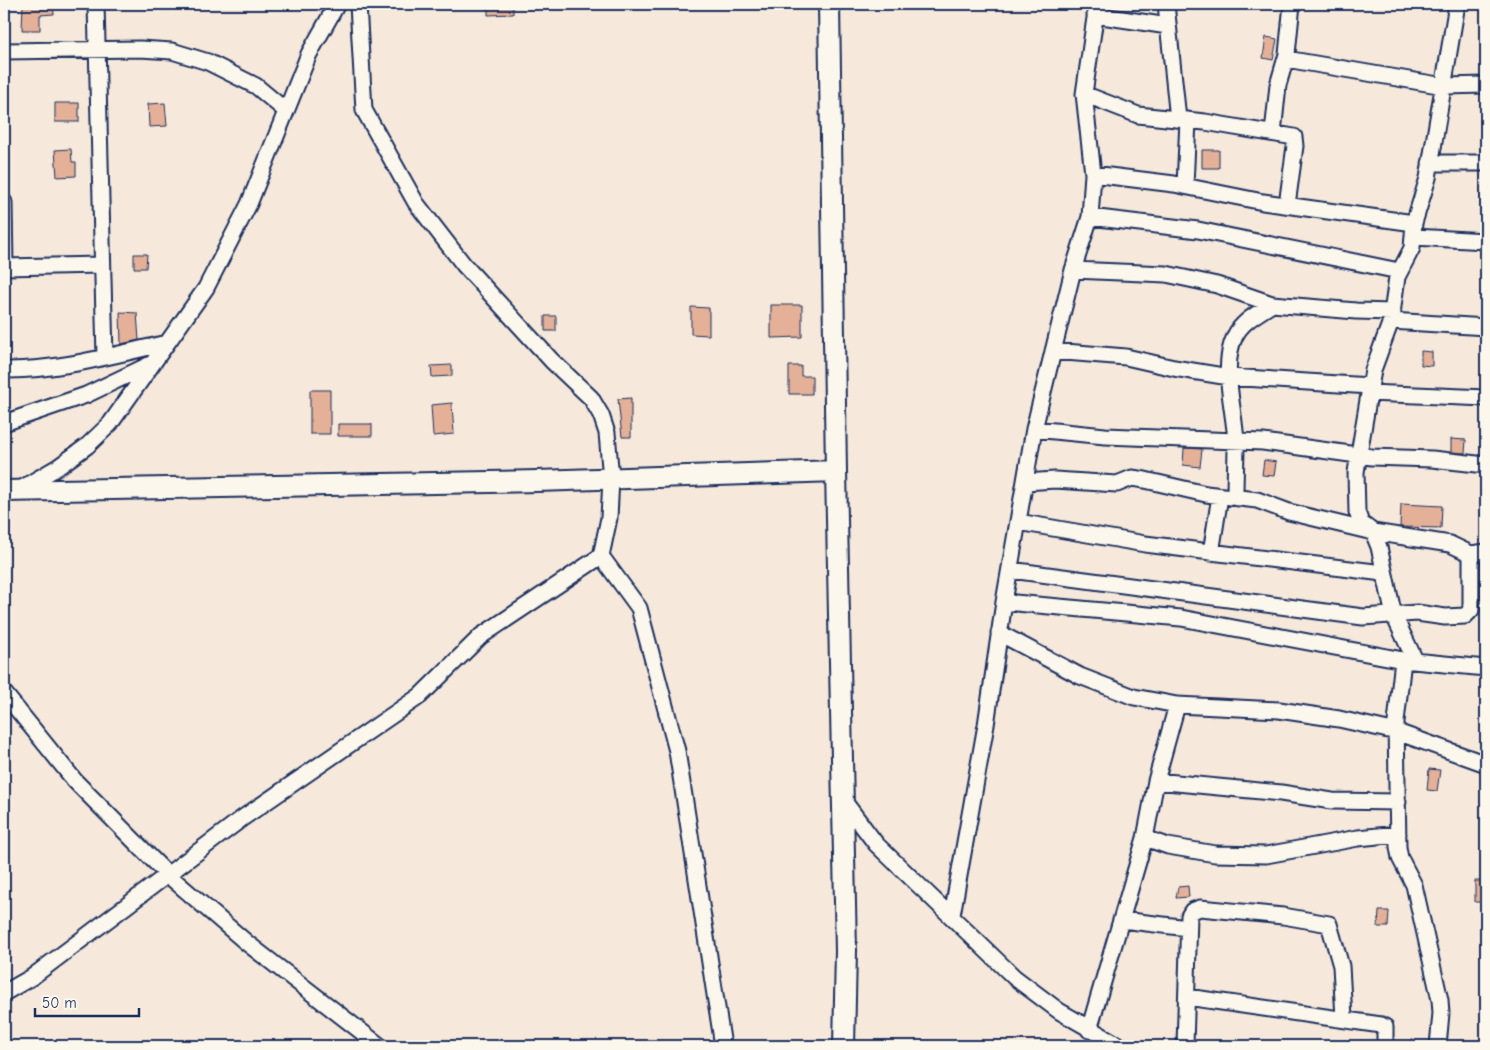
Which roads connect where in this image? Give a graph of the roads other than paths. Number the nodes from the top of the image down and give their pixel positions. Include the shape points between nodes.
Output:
1 (96, 4) edge
2 (338, 4) edge
3 (358, 4) edge
4 (829, 4) edge
5 (1166, 4) edge
6 (1292, 4) edge
7 (1457, 4) edge
8 (1096, 9) edge
9 (1168, 26) junction
10 (97, 49) junction
11 (4, 51) edge
12 (1286, 59) junction
13 (1486, 85) edge
14 (1444, 86) junction
15 (1084, 94) junction
16 (286, 111) junction
17 (1183, 119) junction
18 (1273, 133) junction
19 (1430, 163) junction
20 (1486, 163) edge
21 (1093, 174) junction
22 (1185, 186) junction
23 (4, 202) edge
24 (1287, 205) junction
25 (1090, 218) junction
26 (1414, 230) junction
27 (1486, 242) edge
28 (102, 265) junction
29 (4, 267) edge
30 (1073, 270) junction
31 (1399, 271) junction
32 (1272, 304) junction
33 (1392, 317) junction
34 (1486, 327) edge
35 (167, 343) junction
36 (1053, 351) junction
37 (105, 357) junction
38 (154, 363) junction
39 (4, 370) edge
40 (1229, 377) junction
41 (1369, 389) junction
42 (1486, 398) edge
43 (4, 423) edge
44 (1034, 429) junction
45 (1236, 441) junction
46 (1358, 456) junction
47 (1486, 465) edge
48 (836, 471) junction
49 (611, 479) junction
50 (1025, 482) junction
51 (8, 493) edge
52 (1227, 496) junction
53 (1018, 522) junction
54 (1373, 532) junction
55 (1211, 553) junction
56 (1479, 553) edge
57 (601, 556) junction
58 (1010, 570) junction
59 (1383, 573) junction
60 (1004, 602) junction
61 (1394, 616) junction
62 (999, 633) junction
63 (1409, 660) junction
64 (1486, 668) edge
65 (4, 693) edge
66 (1178, 705) junction
67 (1397, 732) junction
68 (1486, 764) edge
69 (1156, 781) junction
70 (843, 800) junction
71 (1398, 802) junction
72 (1398, 834) junction
73 (1145, 838) junction
74 (168, 875) junction
75 (952, 915) junction
76 (1122, 920) junction
77 (1188, 928) junction
78 (4, 993) edge
79 (1187, 997) junction
80 (1344, 1018) junction
81 (1089, 1030) junction
82 (380, 1046) edge
83 (723, 1046) edge
84 (844, 1046) edge
85 (1120, 1046) edge
86 (1185, 1046) edge
87 (1385, 1046) edge
88 (1438, 1046) edge

1 - 10 street
2 - 16 street via 309,54
3 - 49 street via 364,110 422,211 464,265 552,361 591,398 607,433
4 - 48 main road
5 - 9 street
6 - 12 street
7 - 14 street
8 - 9 street
8 - 15 street
9 - 17 street via 1170,57
10 - 11 street
10 - 16 street via 172,51 208,62 256,86
10 - 28 street
12 - 14 street
12 - 18 street via 1278,85
13 - 14 street
14 - 19 street
15 - 17 street via 1129,113
15 - 21 street
16 - 35 street via 249,204 210,279
17 - 18 street
17 - 22 street
18 - 24 street via 1294,137 1295,140
19 - 20 street
19 - 26 street
21 - 22 street
21 - 25 street
22 - 24 street
23 - 29 street
24 - 26 street
25 - 30 street
25 - 31 street via 1198,230
26 - 27 street
26 - 31 street via 1412,248
28 - 29 street
28 - 37 street
30 - 32 street via 1180,276 1217,284
30 - 36 street
31 - 33 street
32 - 33 street
32 - 40 street via 1252,317 1235,336
33 - 34 street
33 - 41 street
35 - 37 street
35 - 38 street
36 - 40 street via 1126,357
36 - 44 street
37 - 39 street via 24,370
38 - 43 street via 86,395
38 - 51 street via 110,424 87,446 58,467
40 - 41 street
40 - 45 street
41 - 42 street
41 - 46 street
44 - 45 street via 1105,436
44 - 50 street
45 - 46 street
45 - 52 street
46 - 47 street
46 - 54 street via 1358,512 1361,523
48 - 49 main road
48 - 70 main road
49 - 51 main road
49 - 57 street via 609,518
50 - 52 street via 1055,480 1117,484 1132,478
50 - 53 street
52 - 54 street via 1257,500 1289,512
52 - 55 street
53 - 55 street
53 - 58 street
54 - 56 street via 1450,544
54 - 59 street
55 - 59 street
56 - 61 street via 1468,614
57 - 74 street via 481,636 420,696 244,817
57 - 83 street via 639,608 677,751
58 - 60 street
58 - 61 street via 1262,605 1363,617
59 - 61 street
60 - 62 street
60 - 63 street via 1181,618
61 - 63 street
62 - 66 street via 1080,676 1134,697
62 - 75 street
63 - 64 street
63 - 67 street
65 - 74 street via 75,781
66 - 67 street via 1304,713
66 - 69 street
67 - 68 street
67 - 71 street
69 - 71 street via 1281,793 1332,802
69 - 73 street
70 - 75 street via 876,844
70 - 84 main road
71 - 72 street
72 - 73 street via 1266,855 1215,854 1168,846
72 - 88 street via 1400,858 1414,884 1440,1000
73 - 76 street
74 - 78 street via 32,977
74 - 82 street via 247,943
75 - 81 street via 1014,977
76 - 77 street
76 - 81 street
77 - 79 street
77 - 80 street via 1190,912 1200,908 1329,924 1341,966
79 - 80 street
79 - 86 street
80 - 87 street via 1381,1024 1385,1027
81 - 85 street

